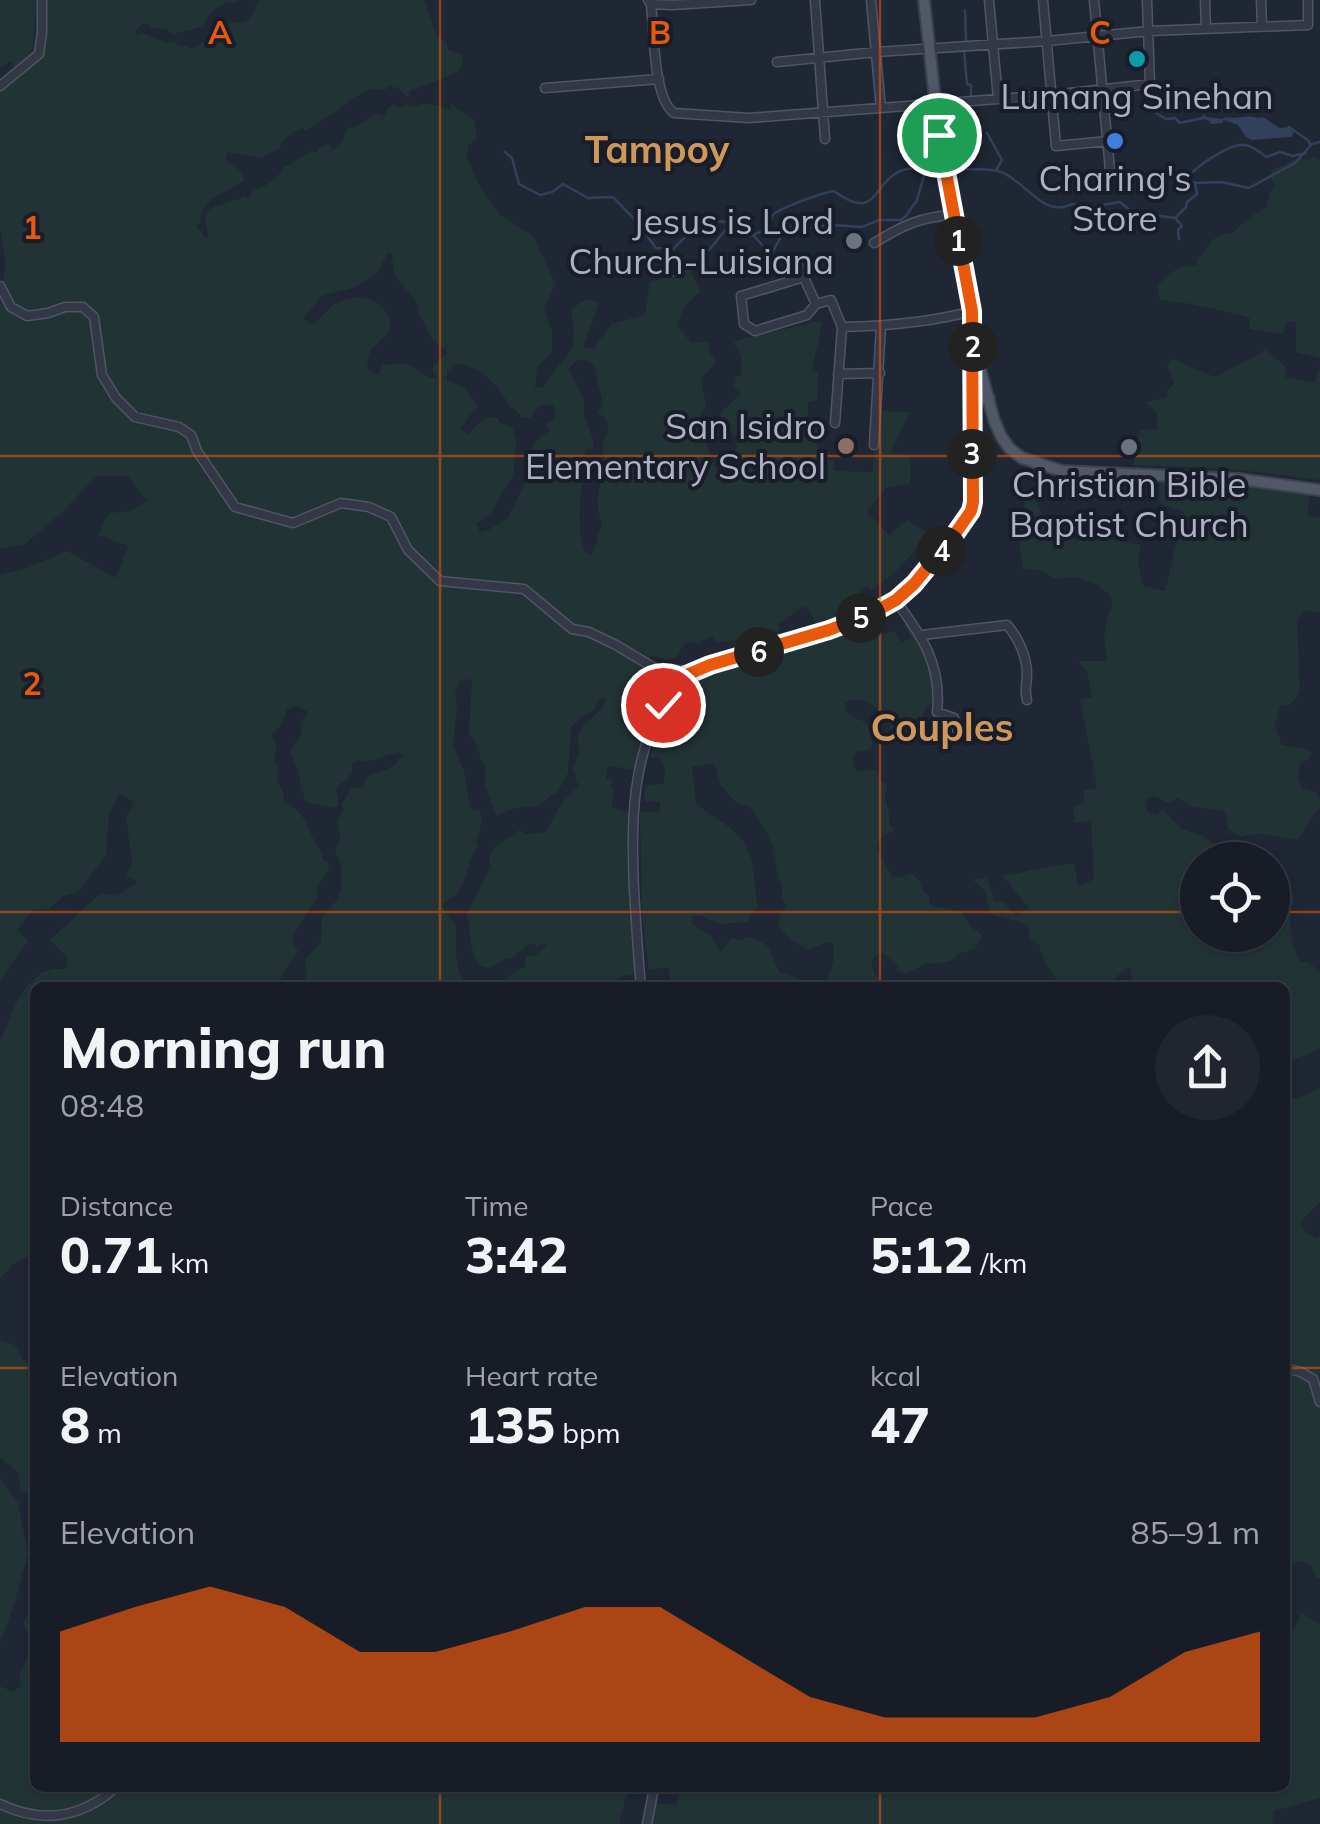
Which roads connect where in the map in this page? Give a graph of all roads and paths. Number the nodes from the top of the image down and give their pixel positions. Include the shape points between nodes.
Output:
1 (42, 0) edge
2 (751, 0) edge
3 (815, 0) edge
4 (871, 0) edge
5 (924, 0) edge
6 (989, 0) edge
7 (1043, 0) edge
8 (1094, 0) edge
9 (1148, 0) edge
10 (1205, 0) edge
11 (1260, 0) edge
12 (1308, 0) edge
13 (649, 2) edge
14 (1262, 26) junction
15 (1206, 28) junction
16 (1149, 31) junction
17 (1096, 36) junction
18 (1047, 41) junction
19 (993, 44) junction
20 (929, 48) junction
21 (876, 52) junction
22 (821, 58) junction
23 (777, 62) dead end
24 (659, 79) junction
25 (0, 86) edge
26 (544, 88) dead end
27 (1102, 89) junction
28 (1052, 94) junction
29 (998, 99) junction
30 (935, 103) junction
31 (881, 108) junction
32 (824, 112) junction
33 (825, 139) dead end
34 (1108, 141) junction
35 (1110, 170) dead end
36 (952, 215) junction
37 (874, 243) dead end
38 (795, 258) dead end
39 (804, 277) junction
40 (0, 286) edge
41 (816, 304) junction
42 (972, 311) junction
43 (881, 326) junction
44 (842, 327) junction
45 (973, 342) junction
46 (880, 373) junction
47 (838, 374) junction
48 (989, 398) junction
49 (971, 400) junction
50 (835, 423) dead end
51 (874, 445) dead end
52 (1320, 490) edge
53 (896, 600) junction
54 (922, 635) junction
55 (697, 671) junction
56 (1028, 700) dead end
57 (958, 732) dead end
58 (641, 982) edge
59 (1290, 1369) edge
60 (1320, 1402) edge
61 (110, 1792) edge
62 (653, 1792) edge
63 (0, 1804) edge
64 (646, 1824) edge

1 - 25 street via 39,54
2 - 13 street
3 - 22 street
4 - 21 street
5 - 20 main road
6 - 19 street
7 - 18 street
8 - 17 street
9 - 16 street
10 - 15 street
11 - 14 street
12 - 14 street via 1308,25
13 - 24 street
14 - 15 street
15 - 16 street
16 - 17 street
16 - 27 street via 1150,84
17 - 18 street
17 - 27 street
18 - 19 street
18 - 28 street
19 - 20 street
19 - 29 street
20 - 21 street
20 - 30 main road
21 - 22 street
21 - 31 street
22 - 23 street
22 - 32 street
24 - 26 street
24 - 32 street via 664,103 674,113 749,118
27 - 28 street
27 - 34 street
28 - 29 street
28 - 34 street via 1056,146
29 - 30 street
30 - 31 street
30 - 36 main road
31 - 32 street
32 - 33 street
34 - 35 street
36 - 37 street via 905,224
36 - 42 main road
38 - 39 street
39 - 41 street
39 - 41 street via 741,296 744,324 755,330 807,315
40 - 55 street via 11,307 27,316 65,307 94,317 102,375 116,398 135,417 191,435 235,507 294,523 341,503 368,506 391,516 408,550 440,582 524,589 572,628 656,669
41 - 44 street via 831,300
42 - 43 street
42 - 45 main road
43 - 44 street
43 - 46 street
44 - 47 street
45 - 48 main road
45 - 49 street
46 - 47 street
46 - 51 street
47 - 50 street
48 - 49 main road
48 - 52 main road via 1000,436 1022,458 1062,471 1240,479
49 - 53 street via 971,511
53 - 54 street
53 - 55 street via 829,630
54 - 56 street via 1007,625 1017,635 1028,672
54 - 57 street via 937,678 936,712 954,718
55 - 58 street via 684,676 663,705 640,763 633,856
59 - 60 street via 1313,1378
61 - 63 street via 85,1810 42,1817
62 - 64 street

